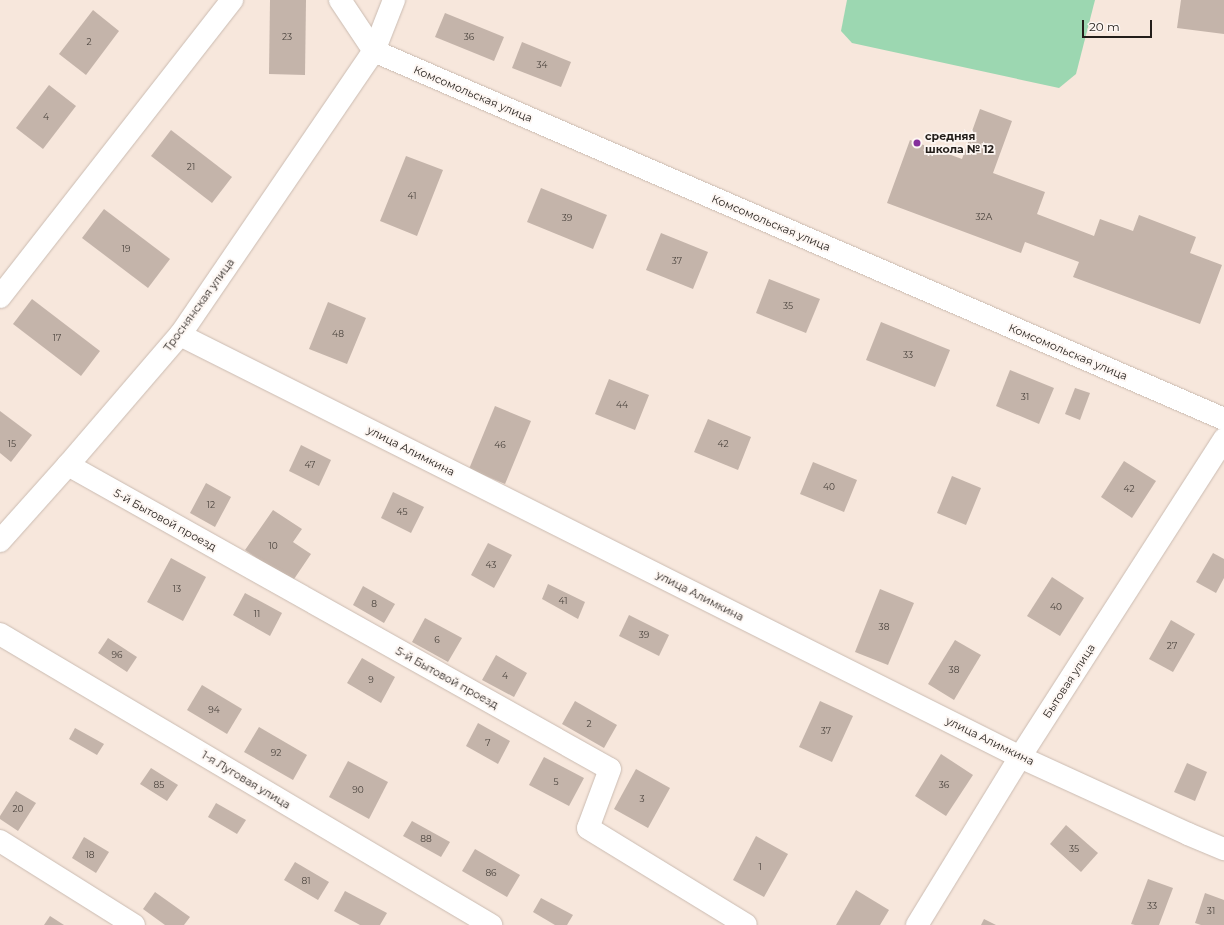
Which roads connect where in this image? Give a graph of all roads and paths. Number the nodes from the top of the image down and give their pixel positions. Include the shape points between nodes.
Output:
1 (232, 0) edge
2 (340, 0) edge
3 (394, 0) edge
4 (374, 52) junction
5 (0, 297) edge
6 (180, 335) junction
7 (1224, 419) edge
8 (1224, 439) edge
9 (68, 466) junction
10 (0, 541) edge
11 (0, 634) edge
12 (1020, 757) junction
13 (0, 841) edge
14 (1224, 849) edge
15 (134, 925) edge
16 (491, 925) edge
17 (746, 925) edge
18 (917, 925) edge

1 - 5 street
2 - 4 street
3 - 4 street, Троснянская улица
4 - 6 street, Троснянская улица
4 - 7 street, Комсомольская улица
6 - 9 street, Троснянская улица
6 - 12 street, улица Алимкина
8 - 12 street, Бытовая улица
9 - 10 street, Троснянская улица
9 - 17 street, 5-й Бытовой проезд via 610,769 588,828
11 - 16 street, 1-я Луговая улица
12 - 14 street, улица Алимкина
12 - 18 street, Бытовая улица
13 - 15 street

